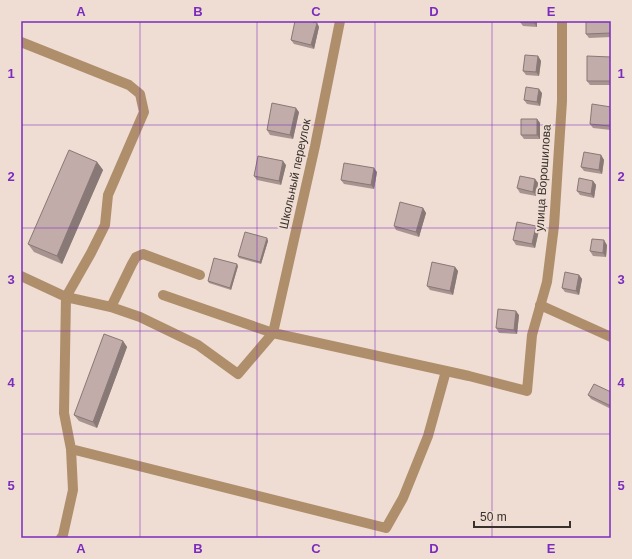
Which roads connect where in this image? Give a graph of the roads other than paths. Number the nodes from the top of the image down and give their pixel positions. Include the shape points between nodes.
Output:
1 (340, 21) edge
2 (562, 21) edge
3 (21, 42) edge
4 (200, 275) dead end
5 (21, 276) edge
6 (163, 295) dead end
7 (66, 297) junction
8 (540, 305) junction
9 (111, 307) junction
10 (273, 333) junction
11 (611, 337) edge
12 (446, 371) junction
13 (71, 449) junction
14 (61, 538) edge

1 - 10 street, Школьный переулок
2 - 8 street, улица Ворошилова via 562,101 554,226 547,282
3 - 7 street via 129,85 140,94 144,112 108,195 105,225
4 - 9 street via 143,254 136,257
5 - 7 street
6 - 10 street
7 - 9 street
7 - 13 street via 64,413
8 - 11 street
8 - 12 street, улица Ворошилова via 532,335 527,391
9 - 10 street via 140,317 198,345 238,374
10 - 12 street
12 - 13 street via 428,436 403,498 386,528
13 - 14 street via 73,490

